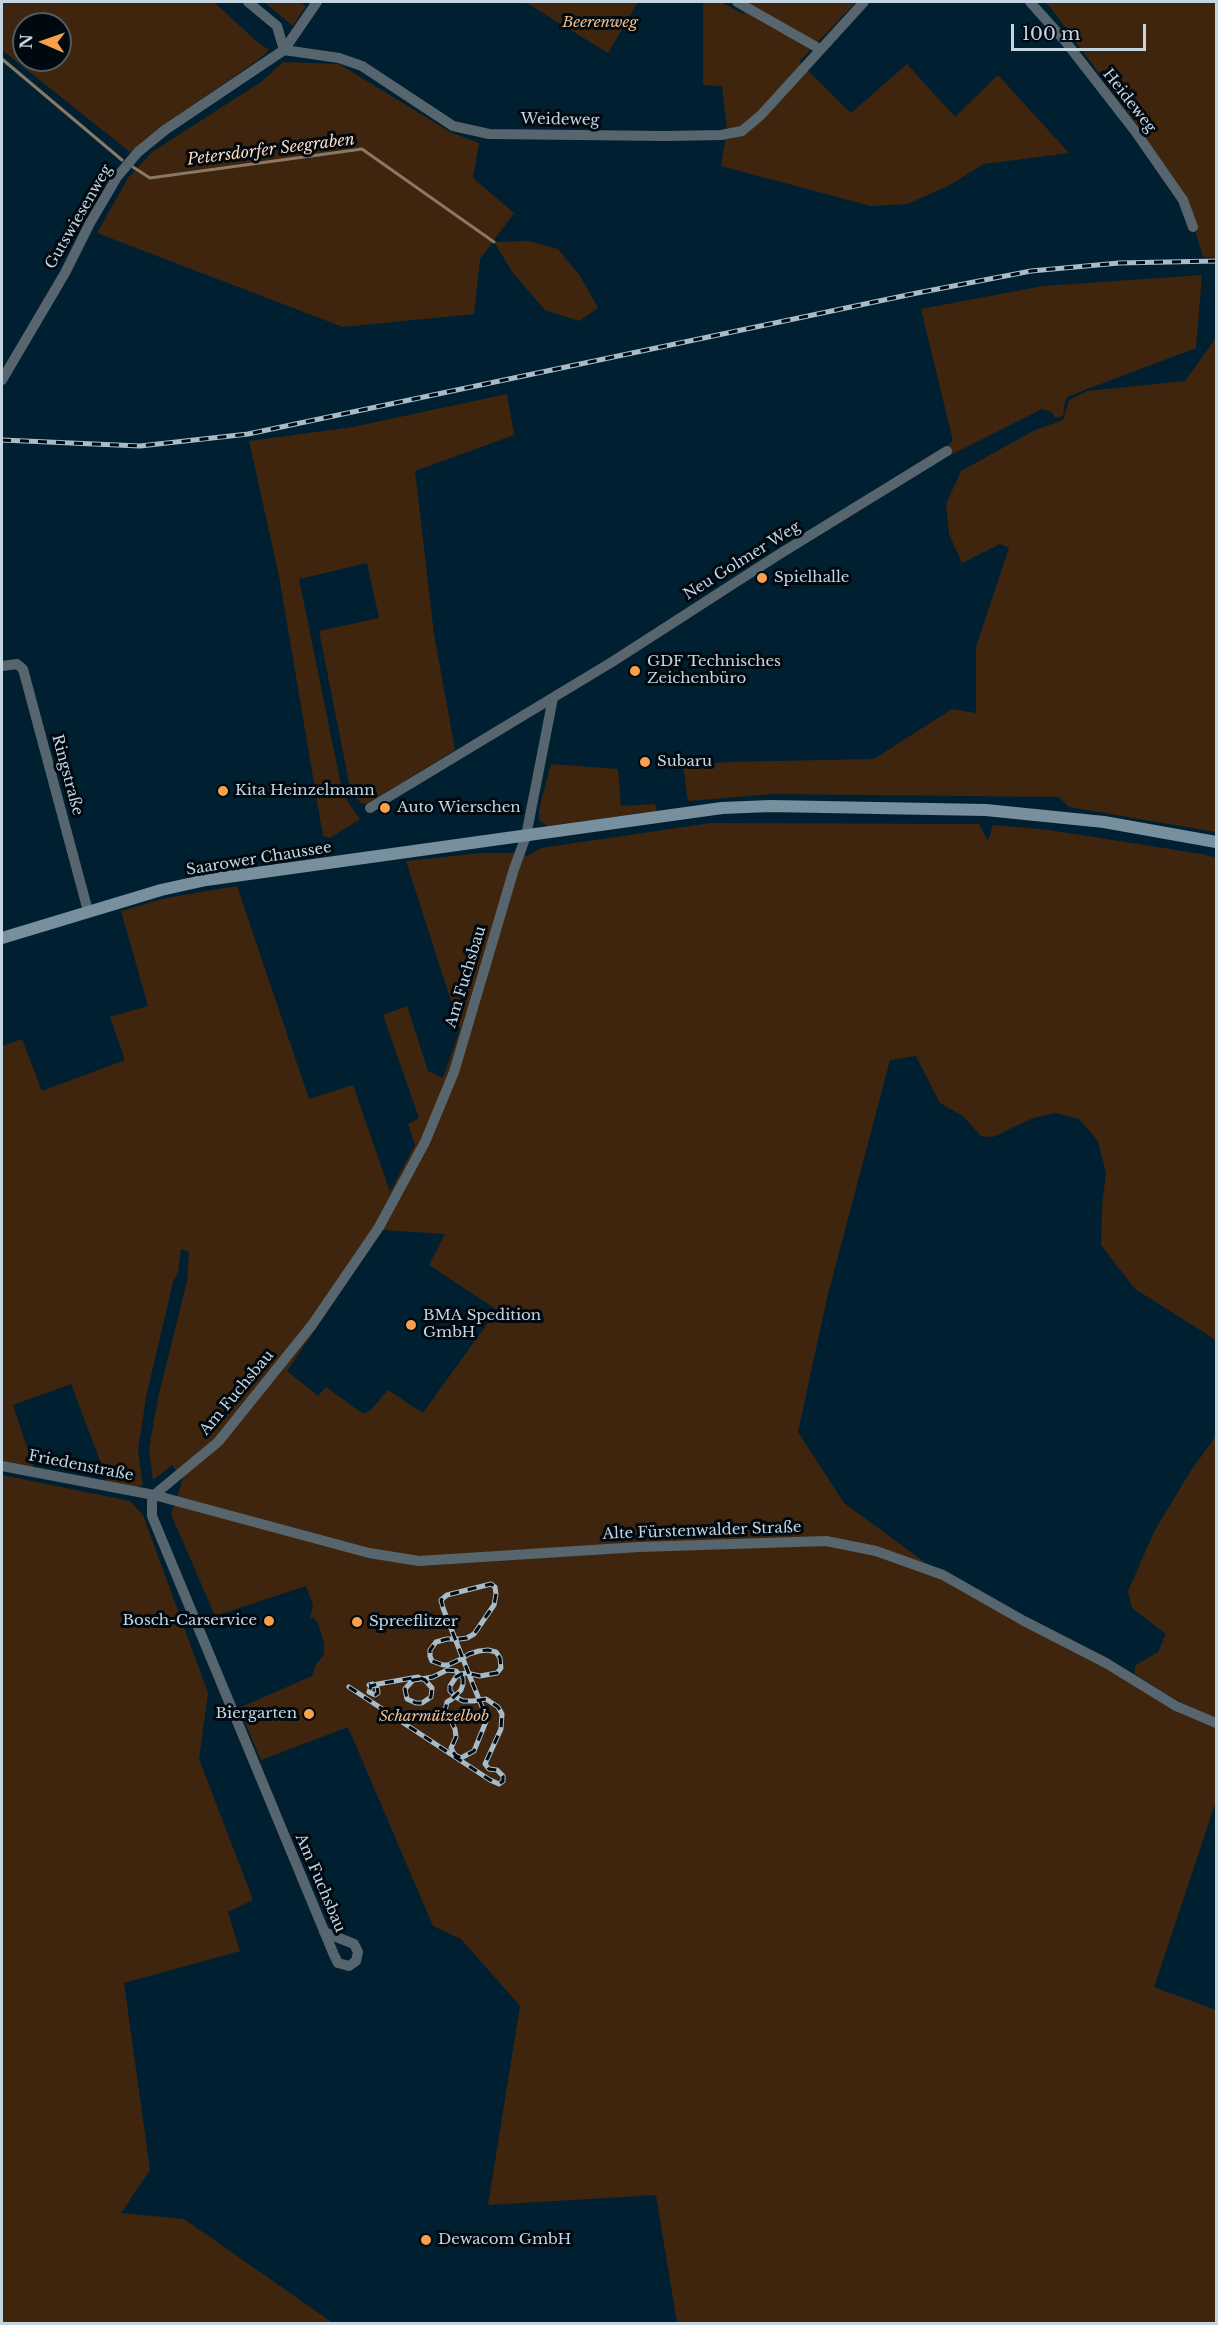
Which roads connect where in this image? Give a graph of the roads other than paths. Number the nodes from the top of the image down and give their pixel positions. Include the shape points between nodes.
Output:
1 (248, 2) edge
2 (317, 2) edge
3 (737, 2) edge
4 (864, 2) edge
5 (1030, 2) edge
6 (820, 49) junction
7 (284, 50) junction
8 (1192, 227) dead end
9 (2, 380) edge
10 (947, 452) dead end
11 (2, 666) edge
12 (553, 698) junction
13 (370, 808) dead end
14 (526, 836) junction
15 (1216, 842) edge
16 (88, 911) junction
17 (2, 938) edge
18 (2, 1466) edge
19 (154, 1495) junction
20 (1216, 1723) edge
21 (324, 1932) junction

1 - 7 street via 277,26
2 - 7 street, Gutswiesenweg
3 - 6 street
4 - 6 street, Weideweg
5 - 8 street, Heideweg via 1135,131 1183,200
6 - 7 street, Weideweg via 742,131 665,136 489,134 453,126 362,66 339,58
7 - 9 street, Gutswiesenweg via 138,152 117,177
10 - 12 street, Neu Golmer Weg
11 - 16 street, Ringstraße via 17,664 23,669
12 - 13 street, Neu Golmer Weg
12 - 14 street
14 - 15 main road, Saarower Chaussee via 722,808 770,806 986,810 1133,826
14 - 16 main road, Saarower Chaussee via 206,880
14 - 19 street, Am Fuchsbau via 454,1072 424,1142 379,1227 312,1325 218,1442
16 - 17 main road, Saarower Chaussee
18 - 19 street, Friedenstraße
19 - 20 street, Alte Fürstenwalder Straße via 369,1553 418,1561 825,1540 876,1551 943,1575 1106,1663 1176,1706
19 - 21 street, Am Fuchsbau via 152,1516
21 - 21 street, Am Fuchsbau via 354,1944 358,1952 356,1961 349,1966 338,1963

